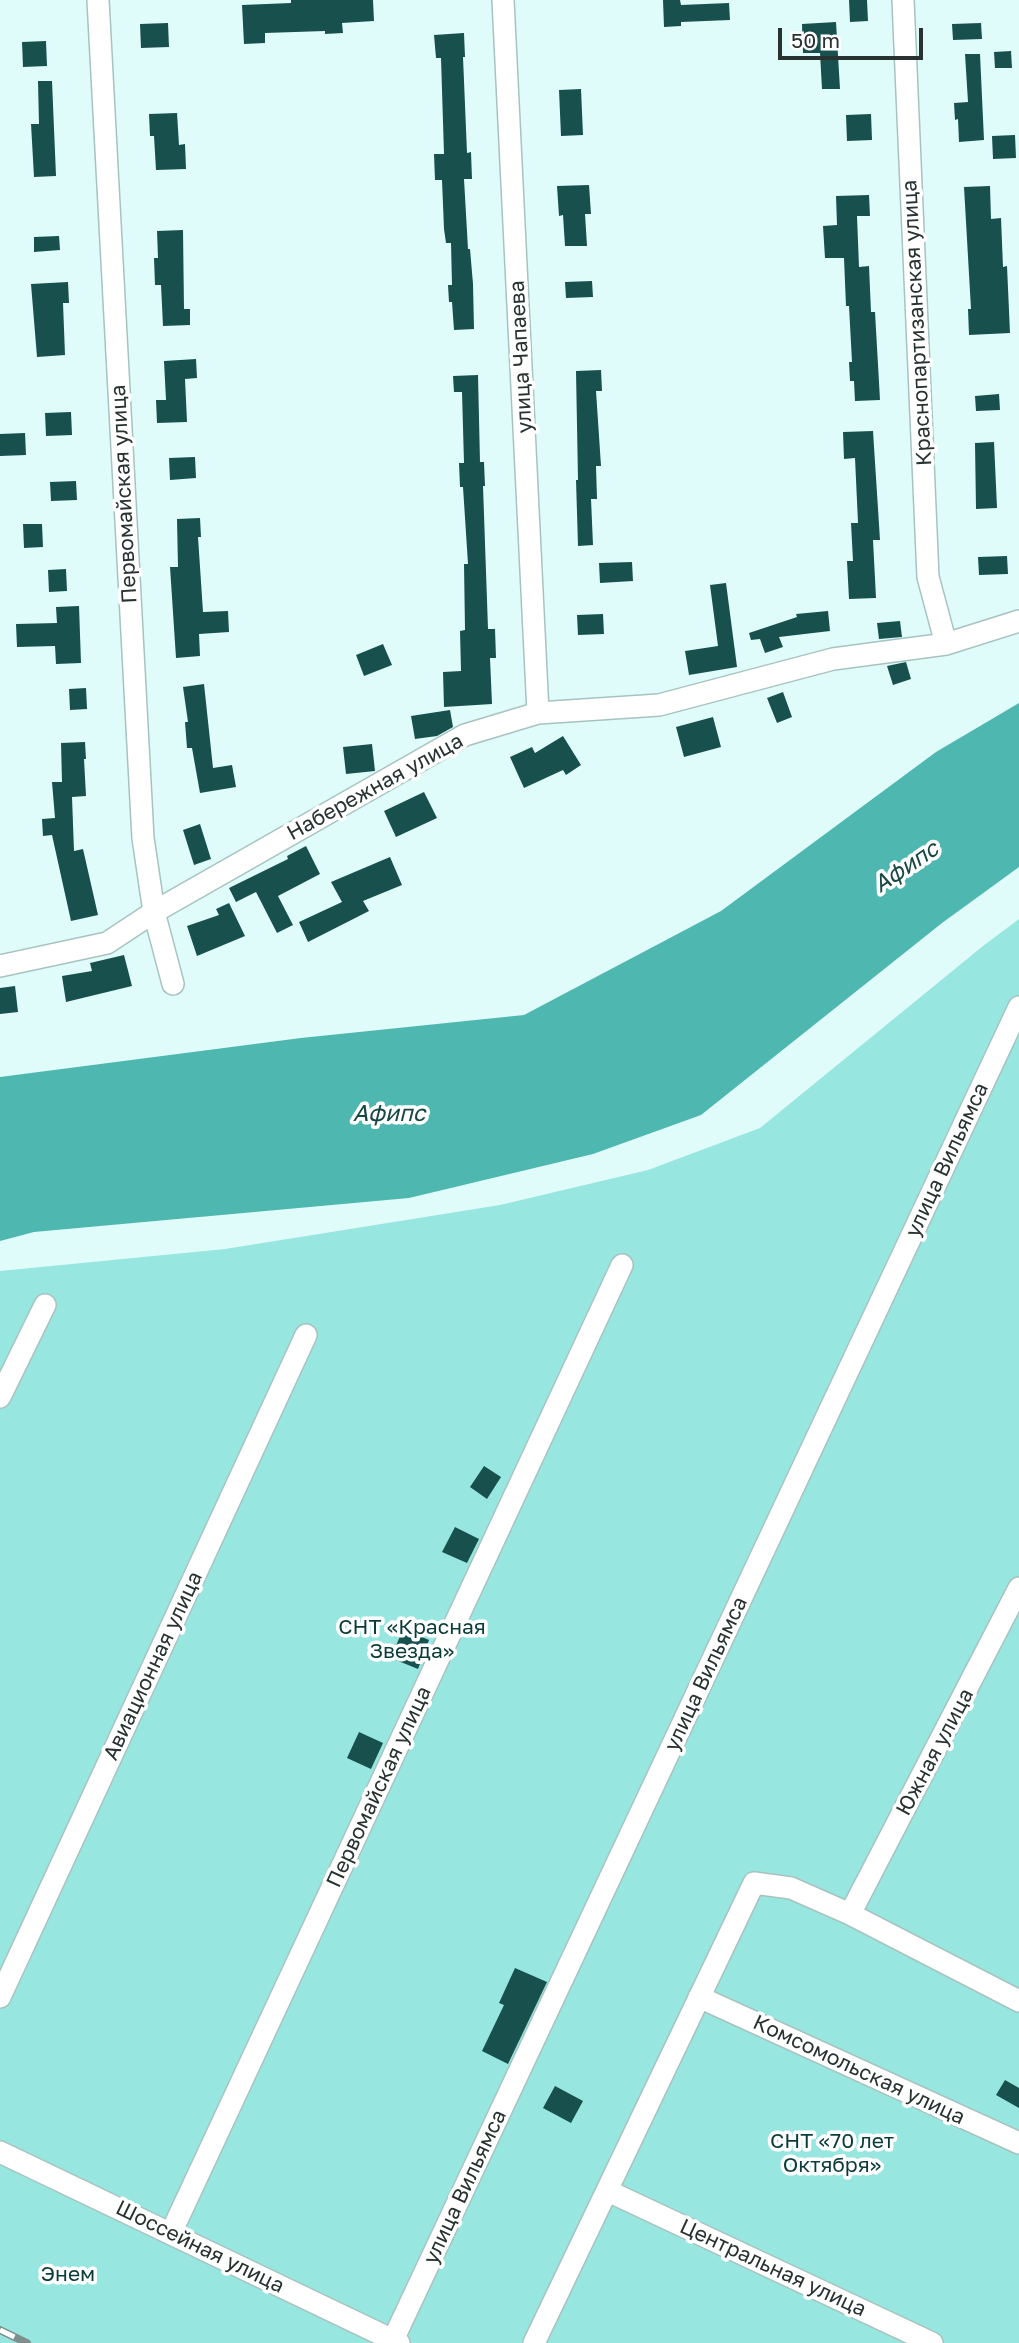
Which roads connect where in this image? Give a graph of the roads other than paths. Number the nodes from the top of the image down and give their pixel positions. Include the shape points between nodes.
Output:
1 (98, 0) edge
2 (503, 0) edge
3 (903, 0) edge
4 (1019, 621) edge
5 (946, 644) junction
6 (538, 713) junction
7 (154, 912) junction
8 (0, 967) edge
9 (173, 985) dead end
10 (1019, 1007) edge
11 (622, 1265) dead end
12 (45, 1304) dead end
13 (306, 1335) dead end
14 (0, 1397) edge
15 (1019, 1588) edge
16 (850, 1914) junction
17 (0, 1997) edge
18 (699, 1997) junction
19 (1019, 2001) edge
20 (1019, 2143) edge
21 (0, 2152) edge
22 (611, 2192) junction
23 (171, 2233) junction
24 (396, 2342) edge
25 (534, 2343) edge
26 (932, 2343) edge

1 - 7 street, Первомайская улица via 142,824
2 - 6 street, улица Чапаева
3 - 5 street, Краснопартизанская улица via 929,577
4 - 5 street, Набережная улица
5 - 6 street, Набережная улица via 832,659 659,705
6 - 7 street, Набережная улица via 466,735
7 - 8 street, Набережная улица via 107,943
7 - 9 street, Первомайская улица
10 - 24 street, улица Вильямса
11 - 23 street, Первомайская улица
12 - 14 street
13 - 17 street, Авиационная улица
15 - 16 street, Южная улица
16 - 18 street via 791,1888 754,1883
16 - 19 street
18 - 20 street, Комсомольская улица
18 - 22 street
21 - 23 street, Шоссейная улица
22 - 25 street
22 - 26 street, Центральная улица
23 - 24 street, Шоссейная улица

